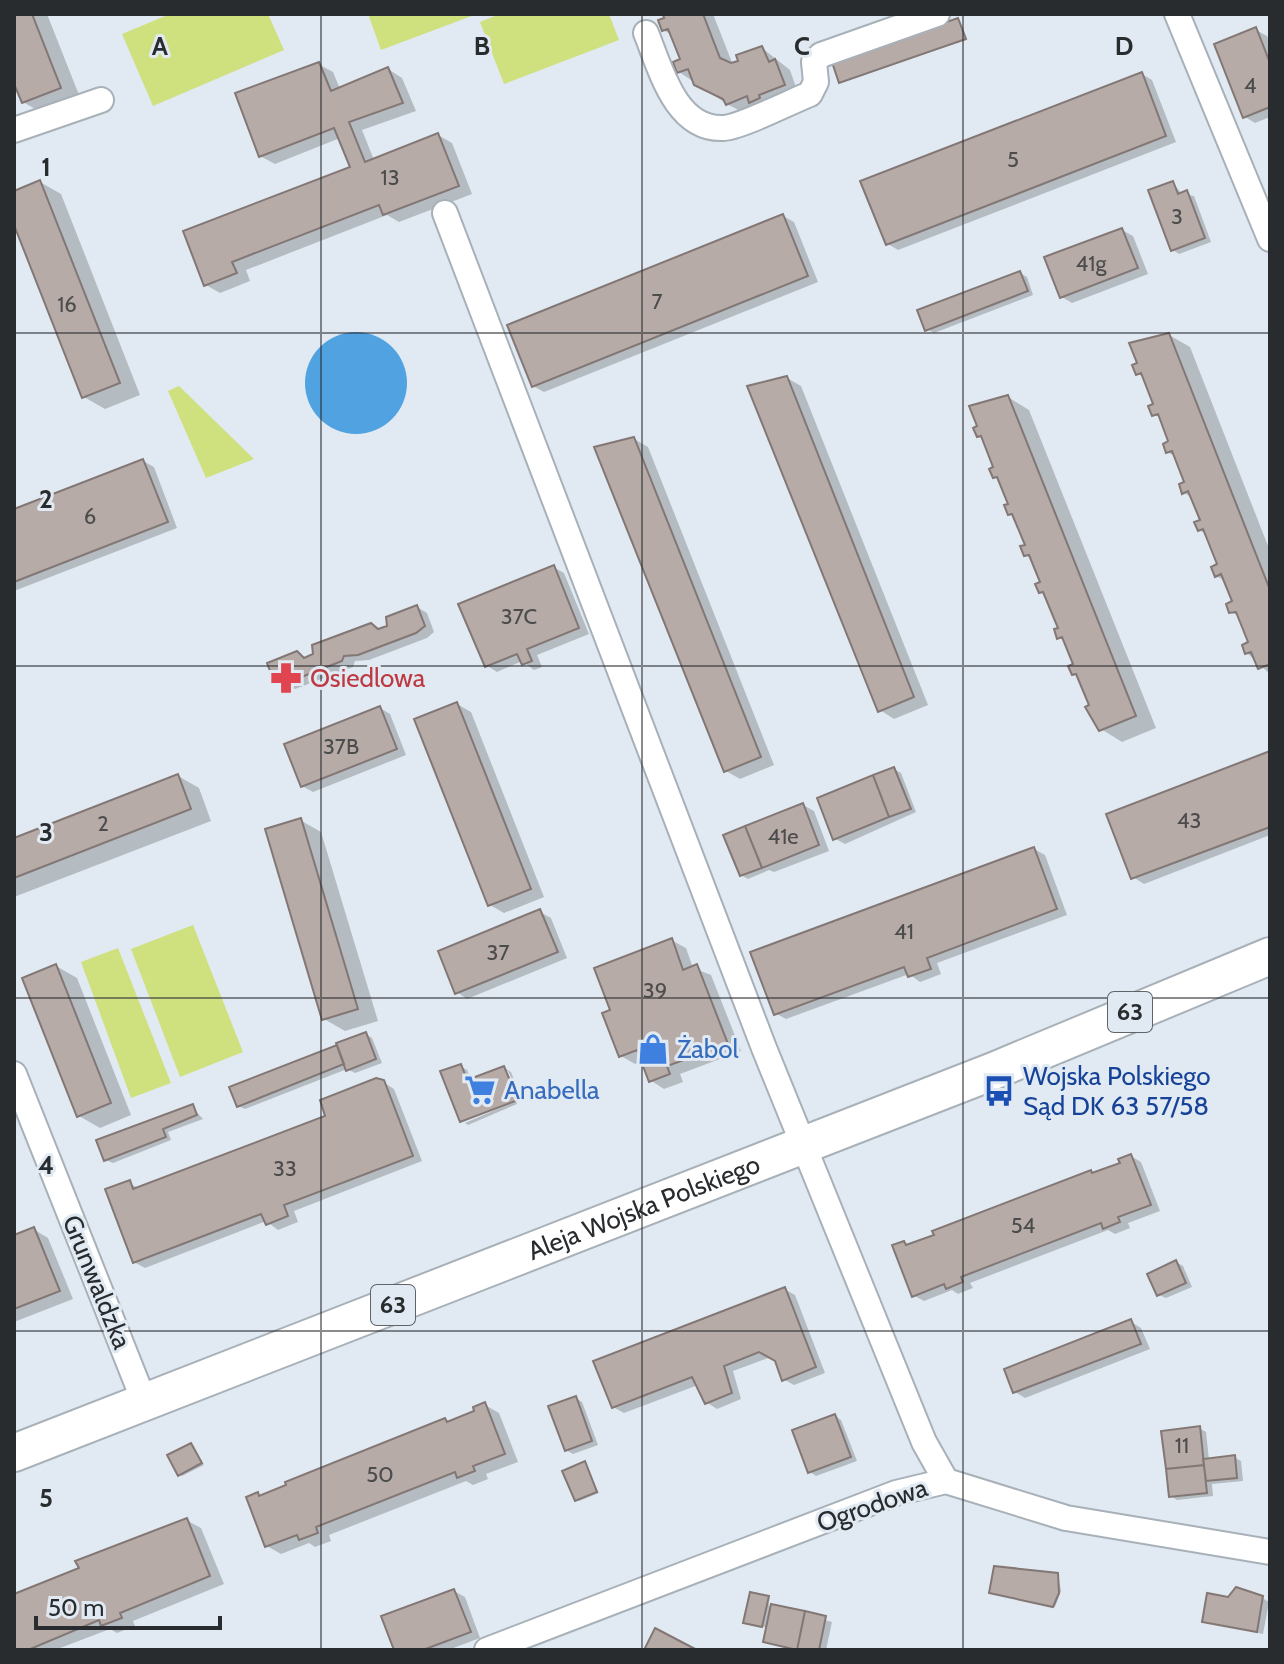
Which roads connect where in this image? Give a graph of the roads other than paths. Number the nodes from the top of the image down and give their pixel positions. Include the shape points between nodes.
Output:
1 (937, 14) edge
2 (1177, 14) edge
3 (646, 33) dead end
4 (101, 100) dead end
5 (14, 130) edge
6 (445, 213) dead end
7 (1270, 239) edge
8 (1270, 956) edge
9 (14, 1074) edge
10 (804, 1145) junction
11 (144, 1401) junction
12 (14, 1453) edge
13 (946, 1481) junction
14 (1270, 1552) edge
15 (487, 1650) edge

1 - 3 street via 821,55 814,62 816,82 810,94 724,129 696,121 674,99
2 - 7 street
4 - 5 street
6 - 10 street
8 - 10 main road, Aleja Wojska Polskiego / 63
9 - 11 street, Grunwaldzka
10 - 11 main road, Aleja Wojska Polskiego / 63
10 - 13 street via 924,1442
11 - 12 main road, Aleja Wojska Polskiego / 63
13 - 14 street, Ogrodowa via 1066,1518
13 - 15 street, Ogrodowa via 896,1493

